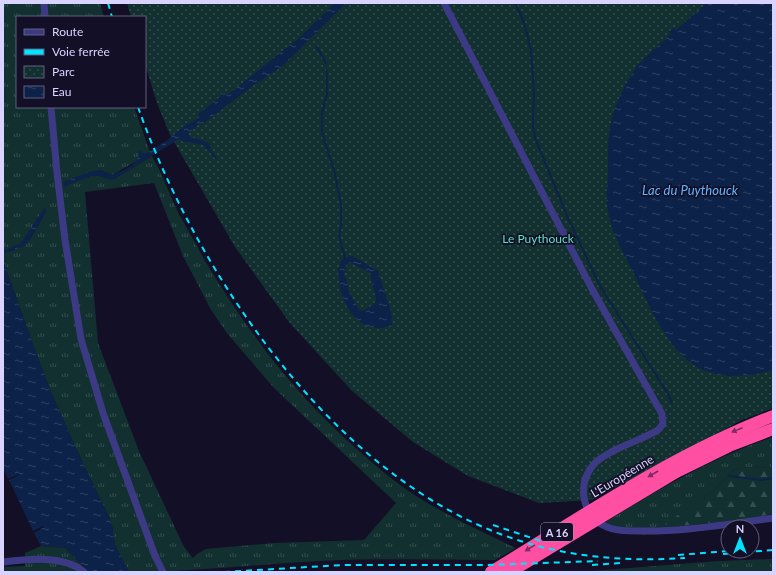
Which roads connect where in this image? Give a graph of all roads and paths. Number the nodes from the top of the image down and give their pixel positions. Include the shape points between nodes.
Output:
1 (44, 3) edge
2 (444, 3) edge
3 (45, 16) edge
4 (51, 108) edge
5 (773, 416) edge
6 (773, 429) edge
7 (626, 495) junction
8 (773, 518) edge
9 (3, 562) edge
10 (84, 572) edge
11 (163, 572) edge
12 (492, 572) edge
13 (510, 572) edge

1 - 3 street
2 - 8 street via 592,289 662,414 663,424 658,430 608,455 592,467 584,485 587,507 603,526 618,530 658,531
4 - 11 street via 65,240 81,339 105,419
5 -> 7 highway, L'Européenne / A 16 via 709,443 664,467
6 - 7 highway, L'Européenne / A 16 via 701,459
7 -> 12 highway, L'Européenne / A 16
7 - 13 highway, L'Européenne / A 16
9 - 10 street via 62,561

